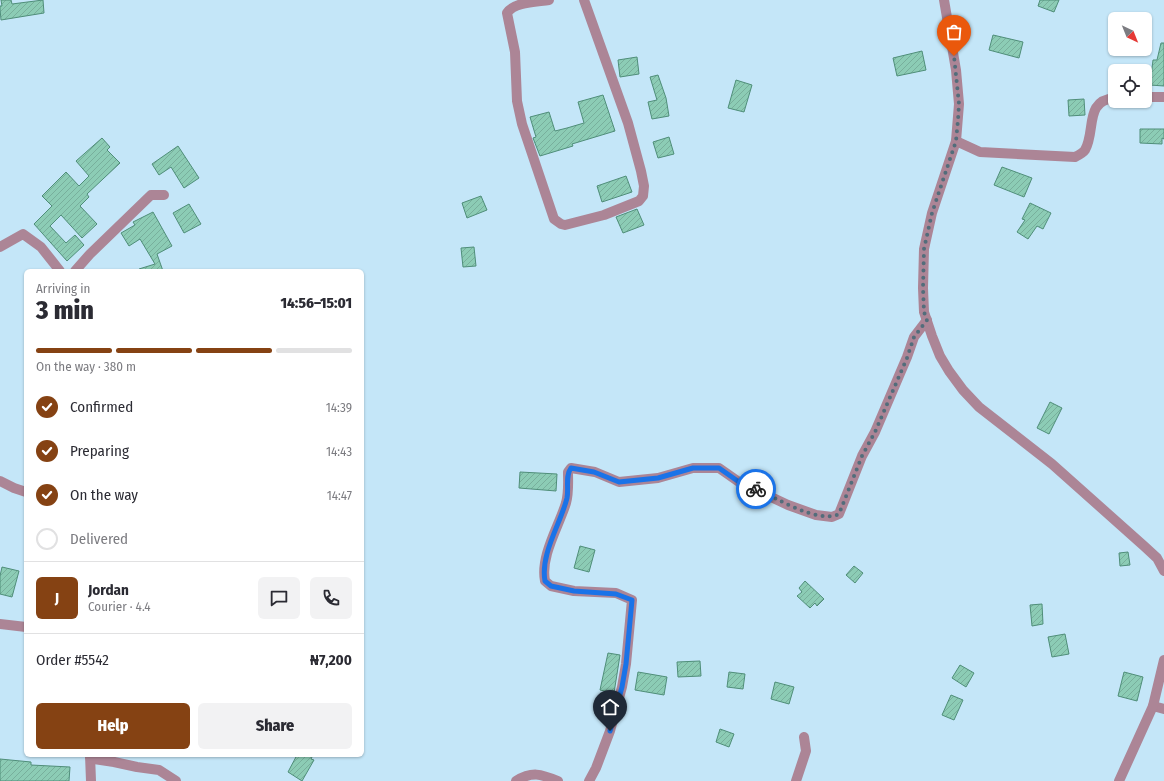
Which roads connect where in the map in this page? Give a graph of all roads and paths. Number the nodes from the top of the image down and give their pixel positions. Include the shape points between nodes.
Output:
1 (549, 0) edge
2 (584, 0) edge
3 (944, 0) edge
4 (1152, 97) edge
5 (1164, 97) edge
6 (1108, 100) edge
7 (956, 141) junction
8 (164, 195) dead end
9 (0, 247) edge
10 (58, 269) edge
11 (77, 269) edge
12 (927, 320) junction
13 (0, 481) edge
14 (24, 491) edge
15 (1164, 571) edge
16 (0, 624) edge
17 (24, 627) edge
18 (1164, 660) edge
19 (1154, 706) junction
20 (1164, 709) edge
21 (804, 737) dead end
22 (90, 757) edge
23 (91, 757) edge
24 (91, 781) edge
25 (176, 781) edge
26 (516, 781) edge
27 (558, 781) edge
28 (590, 781) edge
29 (796, 781) edge
30 (1119, 781) edge

1 - 2 street via 516,5 507,12 515,52 517,101 522,124 554,219 565,225 634,204 643,196 641,171 628,123
3 - 7 street via 959,104
4 - 5 street
6 - 7 street via 1097,106 1085,150 1075,157 980,152
7 - 12 street via 932,213 924,249 924,312
8 - 11 street via 151,195
9 - 10 street via 23,234 41,247
12 - 15 street via 940,356 963,390 979,407 1052,464 1157,558
12 - 28 street via 914,337 839,514 832,518 788,505 739,482 719,468 693,468 658,478 630,482 619,482 594,472 571,468 568,472 569,490 546,557 545,581 551,586 574,591 616,594 632,600 622,687 610,731
13 - 14 street
16 - 17 street
18 - 19 street
19 - 20 street
19 - 30 street
21 - 29 street via 806,751
22 - 24 street
23 - 25 street via 159,770
26 - 27 street via 540,774

